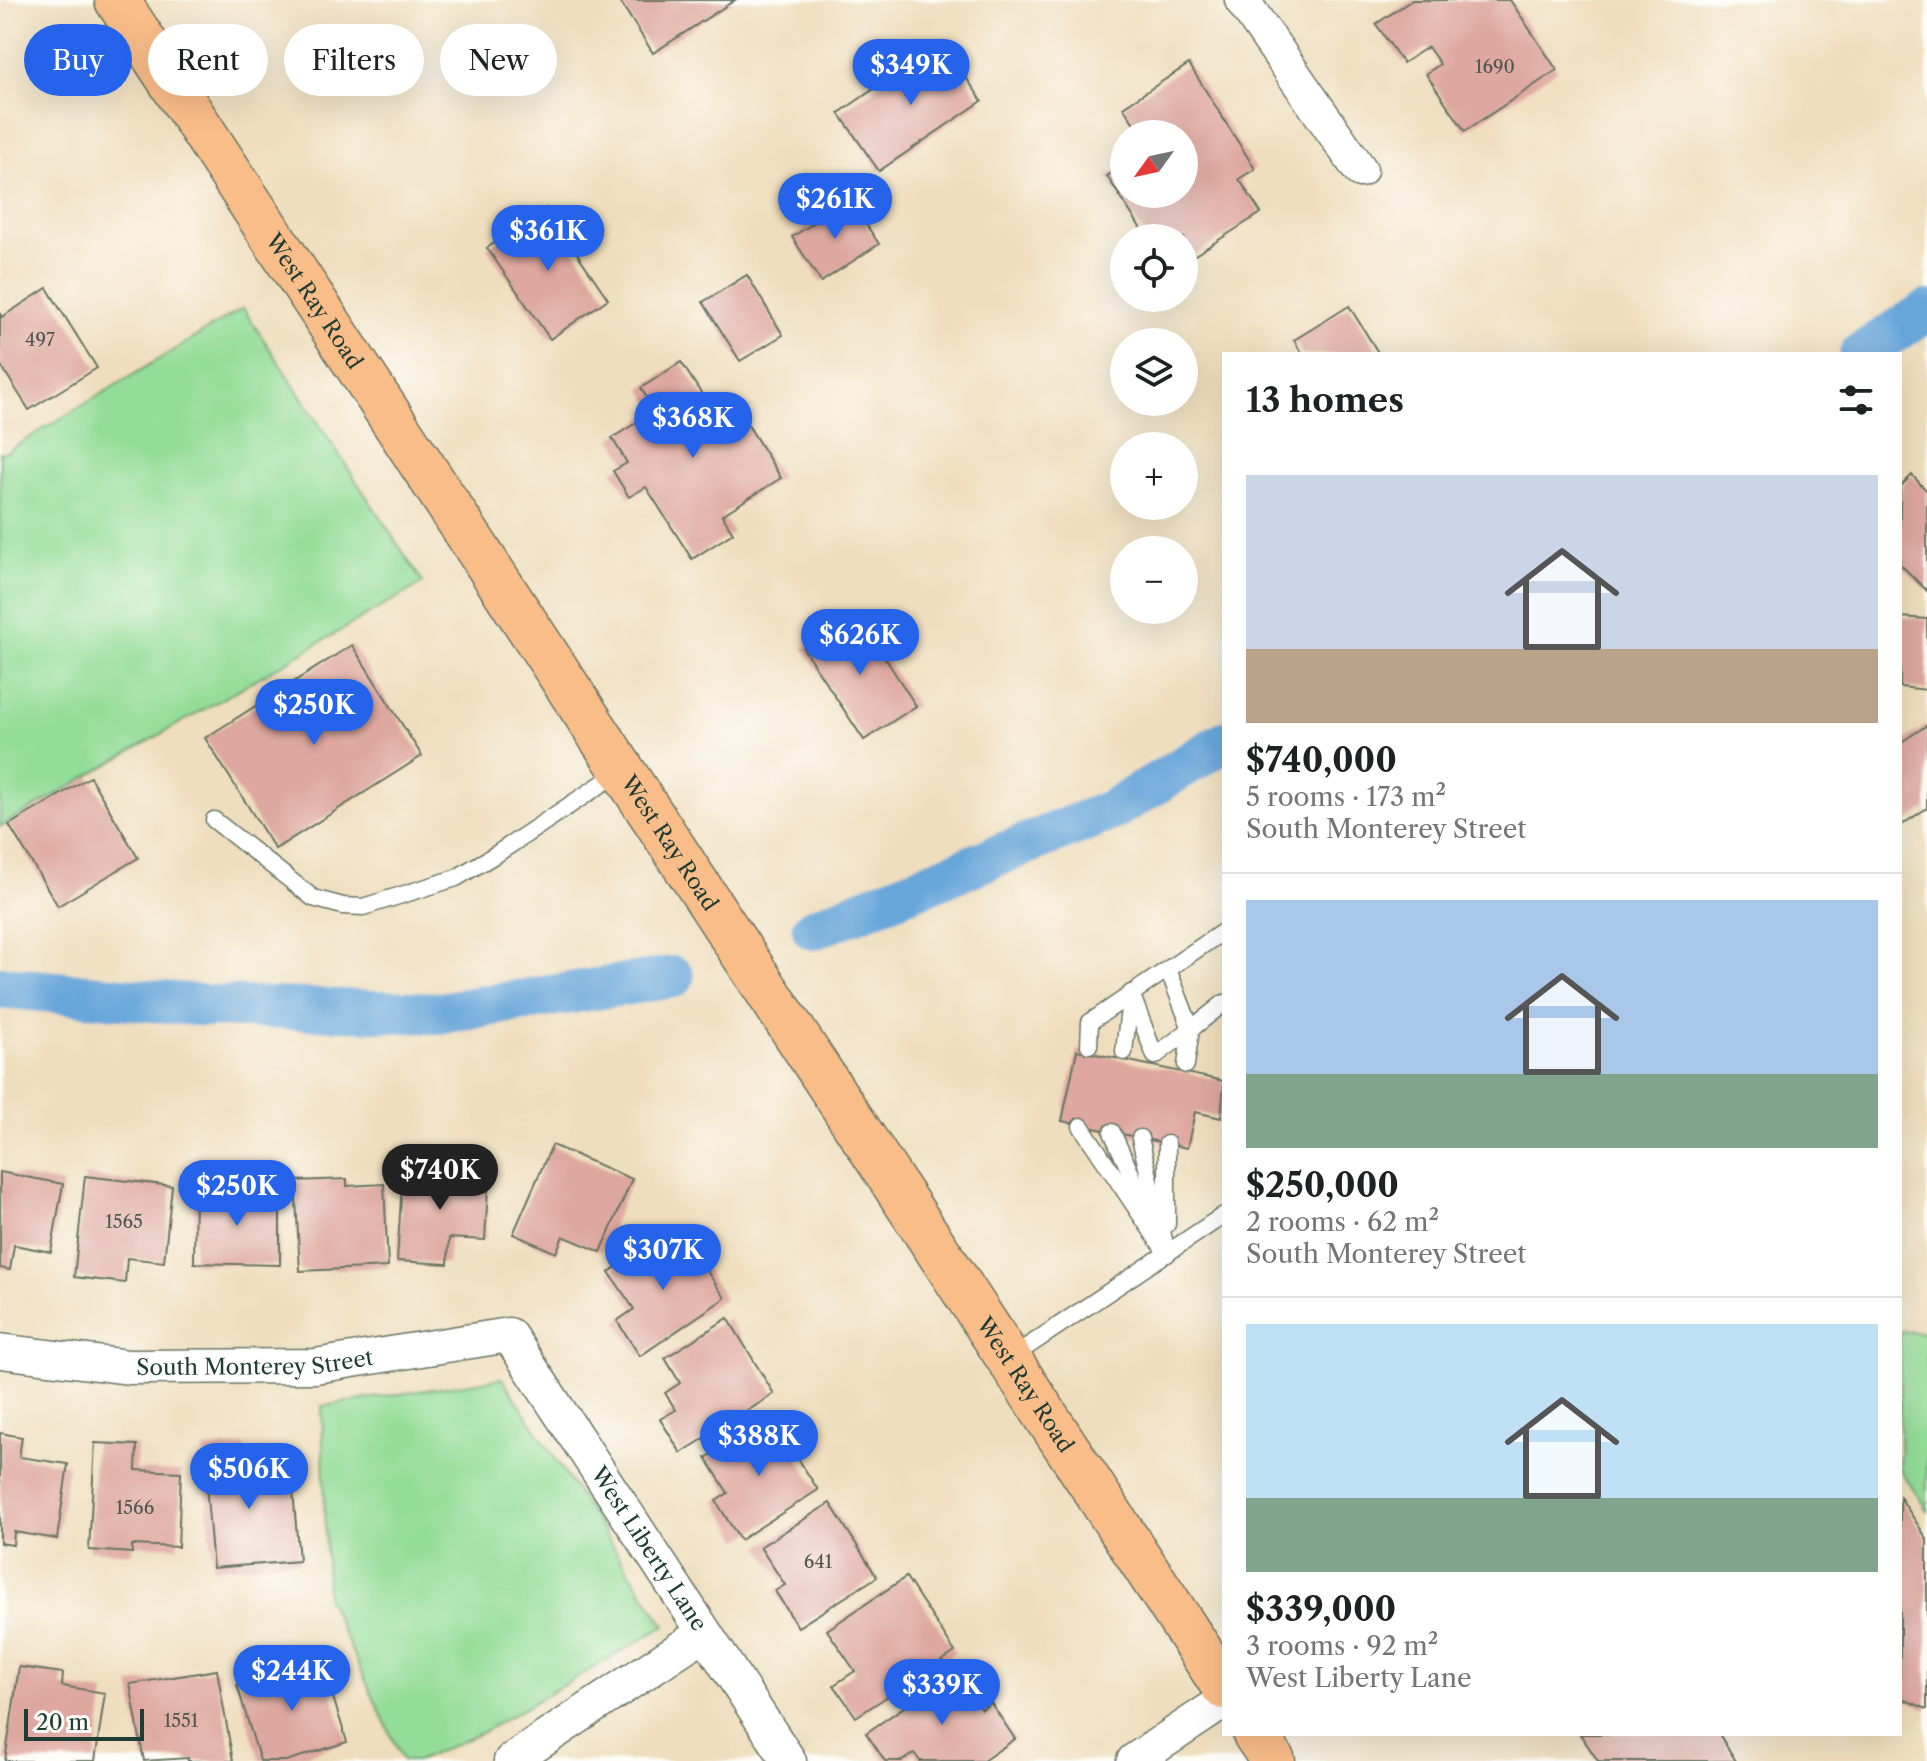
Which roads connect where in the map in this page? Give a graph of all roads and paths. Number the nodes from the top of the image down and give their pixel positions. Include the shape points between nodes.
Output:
1 (117, 0) edge
2 (1242, 0) edge
3 (1360, 170) dead end
4 (622, 770) junction
5 (214, 820) dead end
6 (1222, 932) edge
7 (1168, 969) junction
8 (1131, 993) junction
9 (1222, 1005) edge
10 (1191, 1029) junction
11 (1089, 1045) dead end
12 (1124, 1052) dead end
13 (1186, 1065) dead end
14 (1081, 1126) dead end
15 (1112, 1132) dead end
16 (1140, 1138) dead end
17 (1167, 1144) dead end
18 (1222, 1216) edge
19 (1167, 1254) junction
20 (509, 1335) joint
21 (0, 1351) edge
22 (1009, 1359) junction
23 (704, 1633) junction
24 (1222, 1684) edge
25 (1222, 1702) edge
26 (1256, 1736) edge
27 (511, 1761) edge
28 (789, 1761) edge
29 (1134, 1761) edge
30 (1273, 1761) edge

1 - 4 main road, West Ray Road
2 - 3 street
4 - 5 lane via 456,878 363,907 313,898
4 - 22 main road, West Ray Road
6 - 7 lane
7 - 8 lane
7 - 10 lane
8 - 10 lane via 1155,1056
8 - 11 lane via 1090,1022
8 - 12 lane
9 - 10 lane
10 - 13 lane
14 - 19 lane
15 - 19 lane
16 - 19 lane
17 - 19 lane
18 - 19 lane
19 - 22 lane
20 - 21 street, South Monterey Street via 315,1366 129,1367
20 - 23 street, West Liberty Lane
22 - 24 main road, West Ray Road
23 - 27 street
23 - 28 street, West Liberty Lane
25 - 29 street
26 - 30 main road

